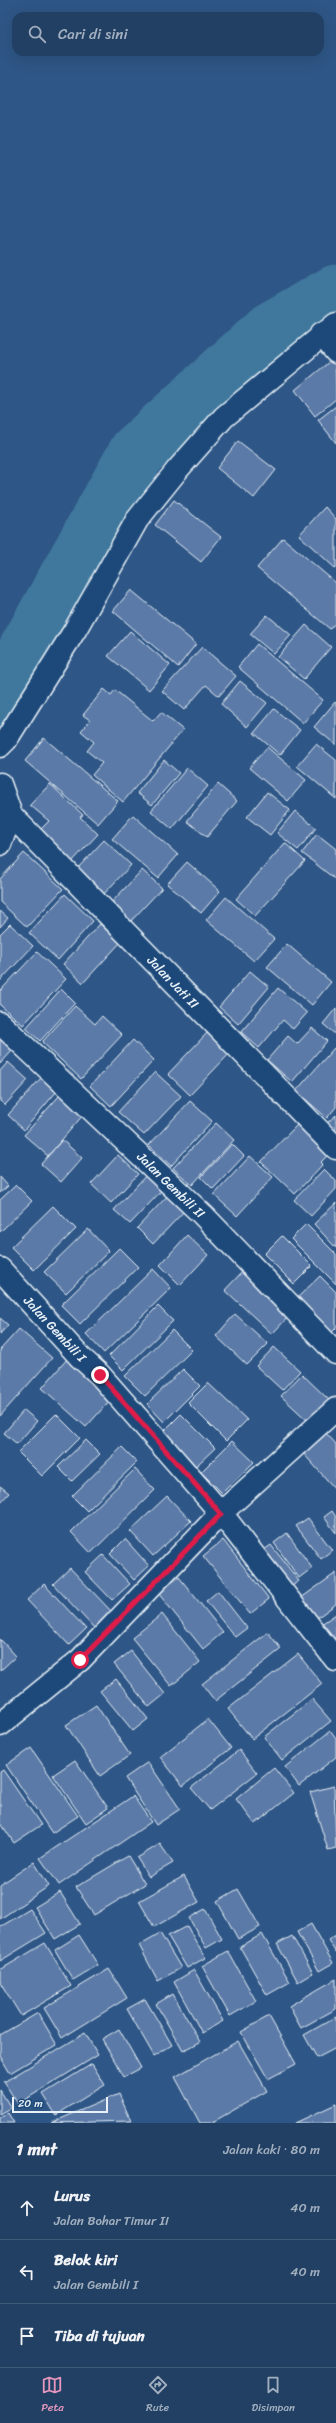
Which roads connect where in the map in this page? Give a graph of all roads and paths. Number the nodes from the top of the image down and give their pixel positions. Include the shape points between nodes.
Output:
1 (328, 329) edge
2 (336, 352) edge
3 (0, 746) edge
4 (0, 784) edge
5 (11, 815) junction
6 (0, 844) edge
7 (0, 1023) edge
8 (336, 1148) edge
9 (0, 1269) edge
10 (336, 1353) edge
11 (336, 1409) edge
12 (221, 1514) junction
13 (336, 1660) edge
14 (0, 1725) edge

1 - 2 street
1 - 3 street via 224,417 137,520 75,630
4 - 5 street
5 - 6 street
5 - 8 street, Jalan Jati II
7 - 10 street, Jalan Gembili II via 203,1215
9 - 12 street, Jalan Gembili I via 80,1357 100,1375
11 - 12 street
12 - 13 street, Jalan Gembili I
12 - 14 street via 80,1660

